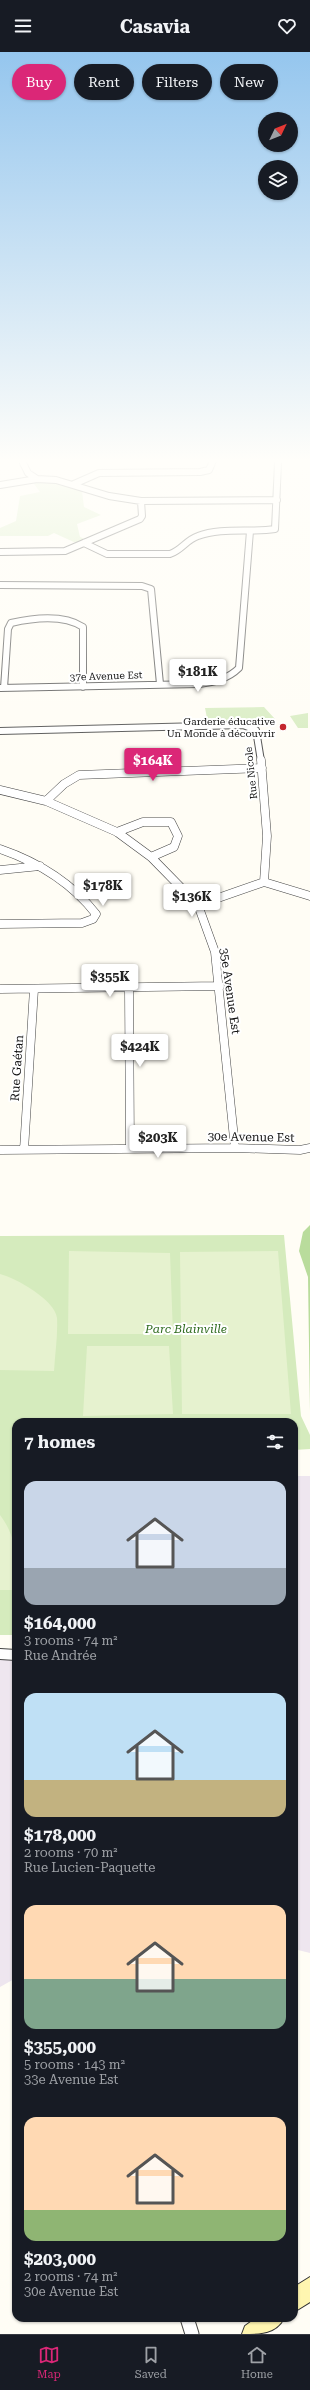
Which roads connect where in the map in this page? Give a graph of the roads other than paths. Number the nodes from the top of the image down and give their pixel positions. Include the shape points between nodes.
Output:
1 (247, 569) edge
2 (0, 585) edge
3 (160, 684) junction
4 (83, 687) junction
5 (2, 688) edge
6 (0, 732) edge
7 (262, 768) junction
8 (0, 790) edge
9 (46, 801) junction
10 (117, 832) junction
11 (0, 849) edge
12 (151, 857) junction
13 (40, 866) junction
14 (0, 870) edge
15 (264, 882) junction
16 (310, 896) edge
17 (198, 905) junction
18 (0, 924) edge
19 (220, 986) junction
20 (34, 988) junction
21 (129, 988) junction
22 (0, 989) edge
23 (235, 1148) junction
24 (310, 1148) edge
25 (130, 1149) junction
26 (0, 1150) edge
27 (24, 1150) junction
28 (0, 1654) edge
29 (12, 1655) edge
30 (310, 2288) edge
31 (298, 2298) edge
32 (188, 2322) edge
33 (268, 2322) edge
34 (192, 2334) edge
35 (253, 2334) edge

1 - 3 street, 37e Avenue Est via 239,668 217,682
2 - 3 street via 142,586 151,590
3 - 4 street, 37e Avenue Est
4 - 5 street, 37e Avenue Est
4 - 5 street via 83,627 78,622 67,620 20,620 11,623 8,629
6 - 7 street, Rue Nicole via 243,724 256,730
7 - 9 street via 78,775
7 - 15 street, Rue Nicole via 267,841
8 - 9 street, 35e Avenue Est
9 - 10 street, 35e Avenue Est
10 - 12 street, 35e Avenue Est
10 - 12 street via 138,822 171,822 178,836 174,847
11 - 13 street
12 - 17 street, 35e Avenue Est
13 - 14 street
13 - 18 street via 66,884 87,904 96,914 93,919 64,924
15 - 16 street
15 - 17 street
17 - 19 street, 35e Avenue Est via 215,952
19 - 21 street
19 - 23 street, 35e Avenue Est
20 - 21 street
20 - 22 street
20 - 27 street, Rue Gaétan
21 - 25 street
23 - 24 street, 30e Avenue Est
23 - 25 street, 30e Avenue Est
25 - 27 street, 30e Avenue Est
26 - 27 street, 30e Avenue Est
28 - 29 street
30 - 31 street
32 - 34 street
33 - 35 street

